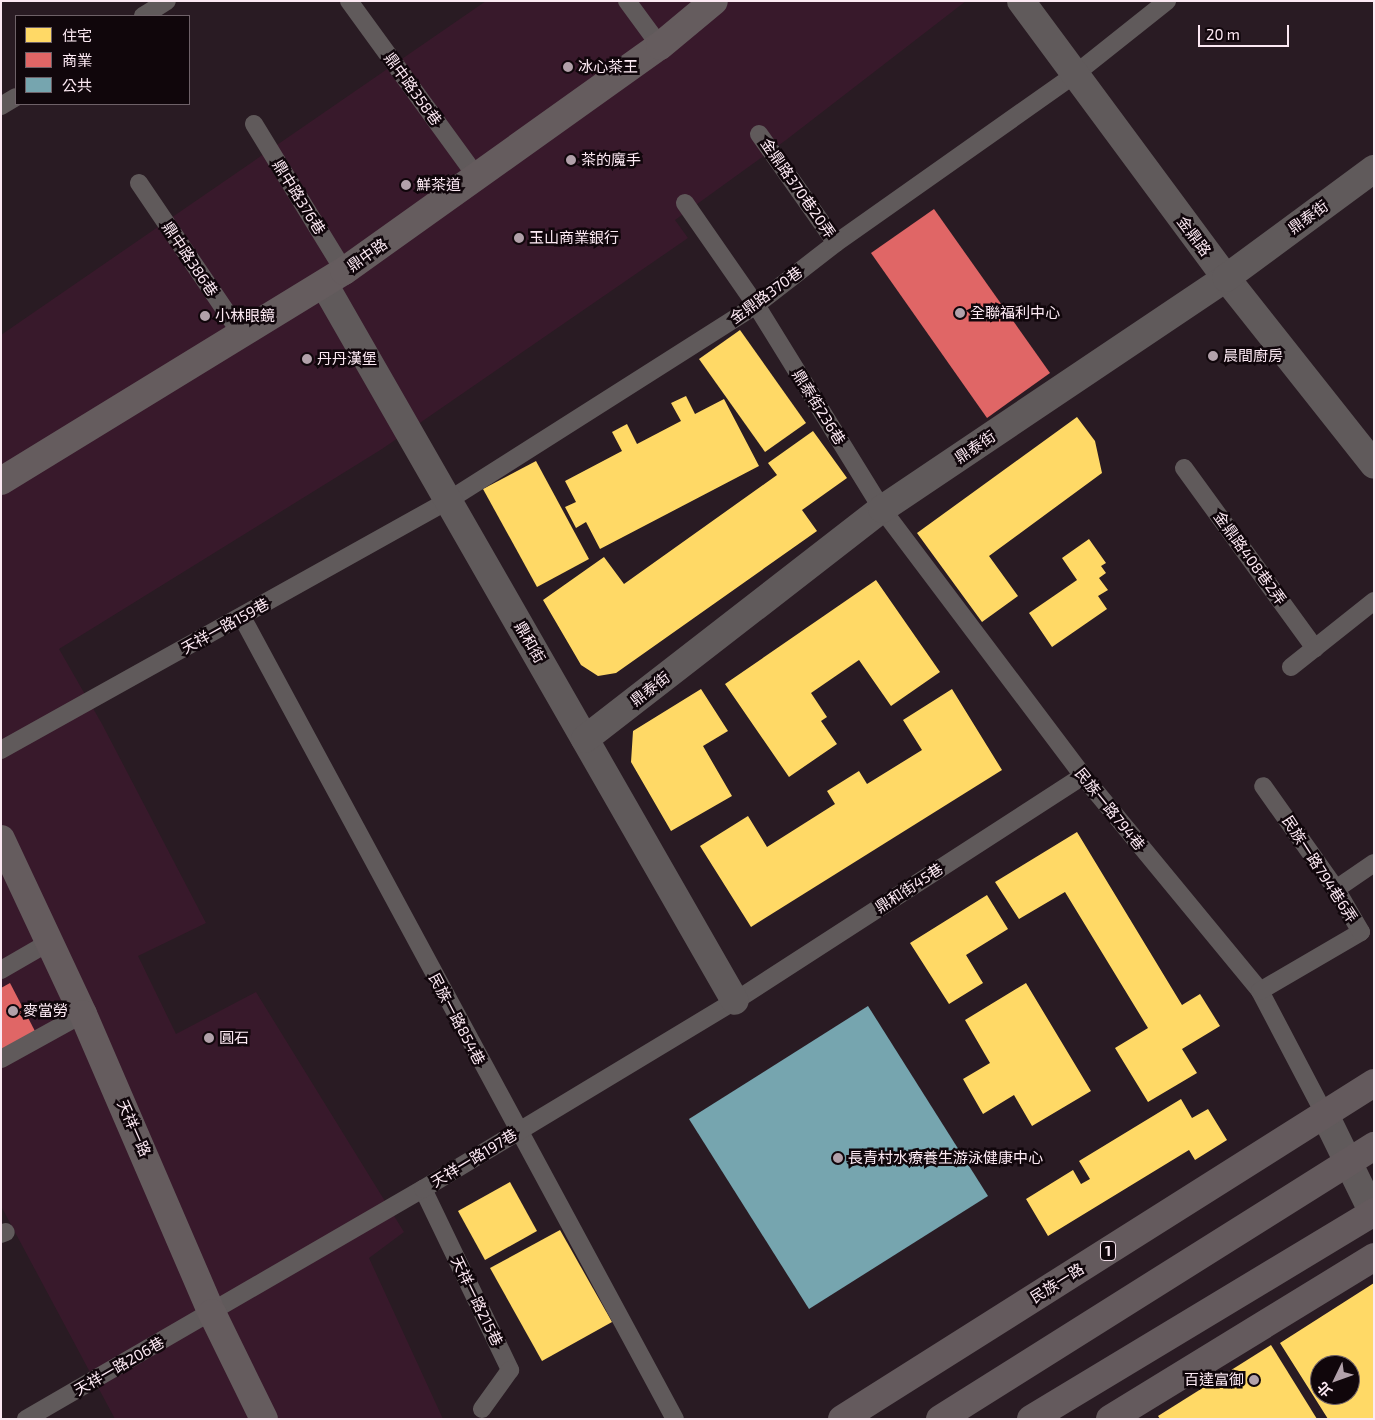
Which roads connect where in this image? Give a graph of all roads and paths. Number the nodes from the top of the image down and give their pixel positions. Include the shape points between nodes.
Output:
1 (167, 1) edge
2 (349, 1) edge
3 (626, 1) edge
4 (714, 1) edge
5 (1021, 1) edge
6 (1167, 1) edge
7 (145, 15) edge
8 (660, 46) junction
9 (1074, 75) junction
10 (15, 98) edge
11 (1, 106) edge
12 (254, 124) dead end
13 (759, 134) dead end
14 (1374, 168) edge
15 (477, 177) junction
16 (139, 183) dead end
17 (684, 203) dead end
18 (836, 243) junction
19 (334, 278) junction
20 (1226, 278) junction
21 (756, 305) junction
22 (242, 335) junction
23 (1374, 465) edge
24 (1184, 468) dead end
25 (1, 481) edge
26 (449, 500) junction
27 (882, 510) junction
28 (1374, 601) edge
29 (242, 617) junction
30 (1315, 648) junction
31 (1291, 666) dead end
32 (585, 739) junction
33 (1, 750) edge
34 (1083, 776) junction
35 (1263, 786) dead end
36 (1, 839) edge
37 (1374, 863) edge
38 (1336, 889) junction
39 (50, 941) junction
40 (1, 970) edge
41 (1260, 991) junction
42 (734, 1001) junction
43 (83, 1014) junction
44 (1, 1059) edge
45 (1374, 1083) edge
46 (1325, 1115) junction
47 (517, 1132) junction
48 (1374, 1146) edge
49 (1348, 1162) junction
50 (422, 1189) junction
51 (1373, 1213) edge
52 (1374, 1257) edge
53 (212, 1313) junction
54 (482, 1409) dead end
55 (26, 1419) edge
56 (264, 1419) edge
57 (675, 1419) edge
58 (842, 1419) edge
59 (940, 1419) edge
60 (1031, 1419) edge
61 (1110, 1419) edge

1 - 7 lane
2 - 15 lane, 鼎中路358巷
3 - 8 lane
4 - 8 street, 鼎中路
5 - 9 street, 金鼎路
6 - 9 lane, 金鼎路370巷
8 - 15 street, 鼎中路
9 - 18 lane, 金鼎路370巷
9 - 20 street, 金鼎路
10 - 11 lane
12 - 19 lane, 鼎中路376巷
13 - 18 lane, 金鼎路370巷20弄
14 - 20 street, 鼎泰街
15 - 19 street, 鼎中路
16 - 22 lane, 鼎中路386巷
17 - 21 lane, 鼎泰街236巷
18 - 21 lane, 金鼎路370巷
19 - 22 street, 鼎中路
19 - 26 street, 鼎和街
20 - 23 street, 金鼎路
20 - 27 street, 鼎泰街
21 - 26 lane, 金鼎路370巷
21 - 27 lane, 鼎泰街236巷
22 - 25 street, 鼎中路
24 - 30 lane, 金鼎路408巷2弄
26 - 29 lane, 天祥一路159巷
26 - 32 street, 鼎和街
27 - 32 street, 鼎泰街
27 - 34 lane, 民族一路794巷
28 - 30 lane
29 - 33 lane, 天祥一路159巷
29 - 47 lane, 民族一路854巷
30 - 31 lane
32 - 42 street, 鼎和街
34 - 41 lane, 民族一路794巷
34 - 42 lane, 鼎和街45巷
35 - 38 lane, 民族一路794巷6弄
36 - 39 street, 天祥一路
37 - 38 lane
38 - 41 lane, 民族一路794巷6弄 via 1361,932
39 - 40 lane
39 - 43 street, 天祥一路
41 - 46 lane, 民族一路794巷
42 - 47 lane, 天祥一路197巷
43 - 44 lane
43 - 53 street, 天祥一路
45 - 46 main road, 民族一路 / 1
46 - 49 street
46 - 58 main road, 民族一路 / 1
47 - 50 lane, 天祥一路197巷
47 - 57 lane, 民族一路854巷
48 - 49 main road
49 - 51 street
49 - 59 main road
50 - 53 lane, 天祥一路197巷
50 - 54 lane, 天祥一路215巷 via 510,1370
51 - 60 main road
52 - 61 main road
53 - 55 lane, 天祥一路206巷
53 - 56 street, 天祥一路

